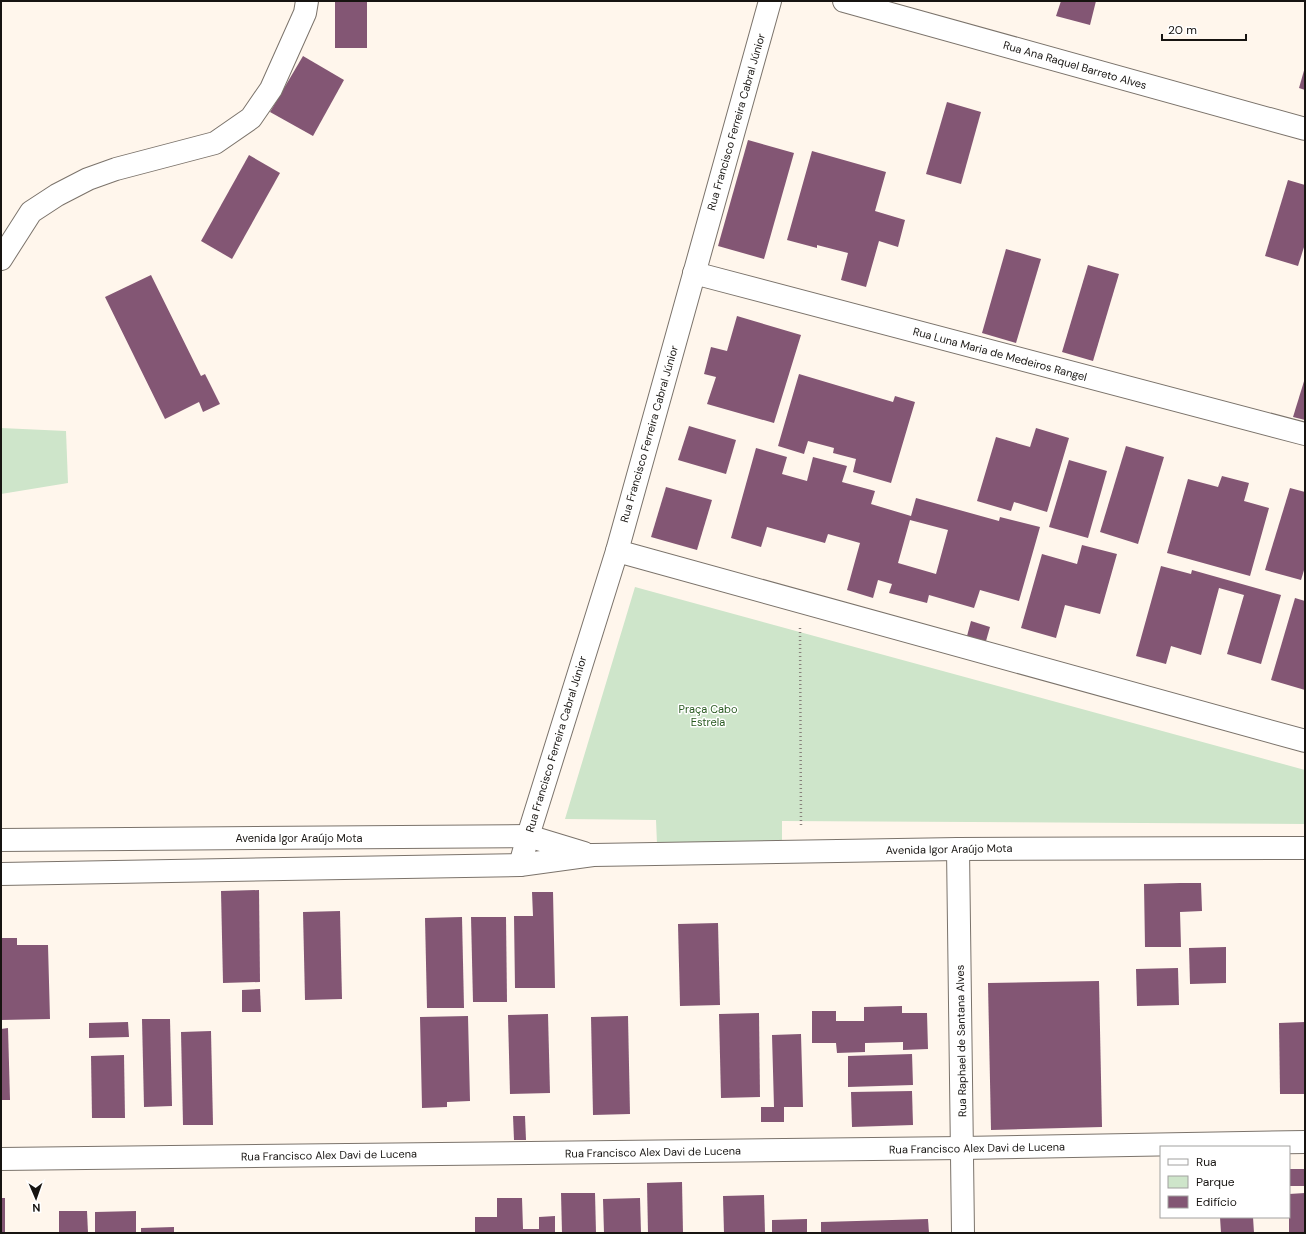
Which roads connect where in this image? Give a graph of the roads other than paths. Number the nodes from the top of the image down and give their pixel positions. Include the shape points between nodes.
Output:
1 (307, 1) edge
2 (770, 1) edge
3 (844, 1) edge
4 (1305, 129) edge
5 (1, 259) edge
6 (694, 273) junction
7 (1305, 434) edge
8 (617, 551) junction
9 (1305, 741) edge
10 (528, 836) junction
11 (1, 840) edge
12 (1305, 848) edge
13 (958, 849) junction
14 (593, 855) junction
15 (520, 865) junction
16 (1, 874) edge
17 (1305, 1142) edge
18 (962, 1148) junction
19 (1, 1159) edge
20 (963, 1233) edge

1 - 5 street via 272,89 251,118 215,143 116,169 88,179 57,195 31,212
2 - 6 street, Rua Francisco Ferreira Cabral Júnior
3 - 4 street, Rua Ana Raquel Barreto Alves
6 - 7 street, Rua Luna Maria de Medeiros Rangel
6 - 8 street, Rua Francisco Ferreira Cabral Júnior
8 - 9 street
8 - 10 street, Rua Francisco Ferreira Cabral Júnior
10 - 11 street, Avenida Igor Araújo Mota
10 - 14 street, Avenida Igor Araújo Mota
10 - 15 street, Rua Francisco Ferreira Cabral Júnior
12 - 13 street, Avenida Igor Araújo Mota
13 - 14 street, Avenida Igor Araújo Mota
13 - 18 street, Rua Raphael de Santana Alves
14 - 15 street, Avenida Igor Araújo Mota
15 - 16 street, Avenida Igor Araújo Mota
17 - 18 street, Rua Francisco Alex Davi de Lucena
18 - 19 street, Rua Francisco Alex Davi de Lucena
18 - 20 street, Rua Raphael de Santana Alves

